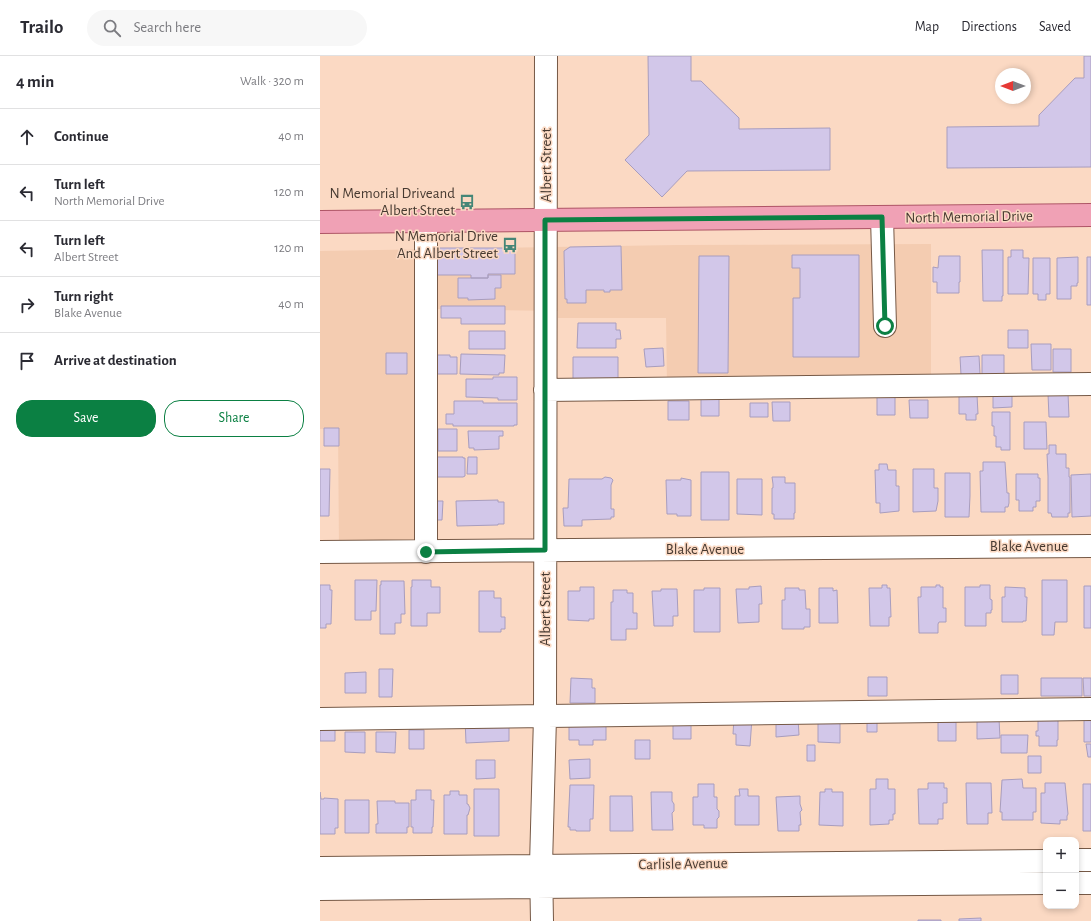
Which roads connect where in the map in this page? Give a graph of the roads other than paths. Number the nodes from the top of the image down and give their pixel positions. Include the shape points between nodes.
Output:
1 (546, 56) edge
2 (1091, 216) edge
3 (882, 217) junction
4 (545, 220) junction
5 (426, 221) junction
6 (320, 222) edge
7 (885, 326) dead end
8 (1091, 384) edge
9 (545, 390) junction
10 (1091, 546) edge
11 (545, 550) junction
12 (320, 552) edge
13 (426, 552) junction
14 (1091, 709) edge
15 (544, 717) junction
16 (320, 719) edge
17 (1043, 860) edge
18 (1079, 860) edge
19 (1091, 860) edge
20 (541, 866) junction
21 (320, 868) edge
22 (845, 873) junction
23 (1043, 883) edge
24 (1079, 883) edge
25 (1091, 883) edge
26 (320, 888) edge
27 (541, 888) junction
28 (542, 921) edge

1 - 4 street, Albert Street
2 - 3 main road, North Memorial Drive
3 - 4 main road, North Memorial Drive
3 - 7 street
4 - 5 main road, North Memorial Drive
4 - 9 street, Albert Street
5 - 6 main road, North Memorial Drive
5 - 13 street
8 - 9 street
9 - 11 street, Albert Street
10 - 11 street, Blake Avenue
11 - 13 street, Blake Avenue
11 - 15 street, Albert Street
12 - 13 street, Blake Avenue
14 - 15 street
15 - 16 street
15 - 20 street, Albert Street
17 - 22 street, Carlisle Avenue
18 - 19 street
20 - 21 street, Carlisle Avenue
20 - 22 street, Carlisle Avenue
20 - 27 street, Albert Street
22 - 23 street, Carlisle Avenue
22 - 27 street, Carlisle Avenue
24 - 25 street
26 - 27 street, Carlisle Avenue
27 - 28 street, Albert Street

